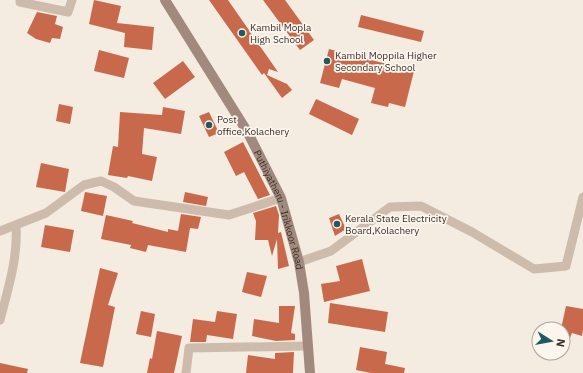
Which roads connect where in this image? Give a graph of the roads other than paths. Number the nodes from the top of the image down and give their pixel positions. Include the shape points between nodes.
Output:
1 (20, 0) edge
2 (72, 0) edge
3 (165, 0) edge
4 (583, 197) edge
5 (281, 198) junction
6 (16, 226) junction
7 (580, 226) edge
8 (0, 231) edge
9 (300, 262) junction
10 (0, 320) edge
11 (308, 346) junction
12 (186, 373) edge
13 (310, 373) edge

1 - 2 street via 68,12
3 - 5 main road, Puthiyatheru - Irikkoor Road via 248,133
4 - 7 street
5 - 6 street via 229,216 134,201 101,181 84,185 46,212
5 - 9 main road, Puthiyatheru - Irikkoor Road
6 - 8 street
6 - 10 street via 14,269
7 - 9 street via 566,266 534,269 472,232 421,206 390,207 331,251
9 - 11 main road, Puthiyatheru - Irikkoor Road
11 - 12 street via 189,348
11 - 13 main road, Puthiyatheru - Irikkoor Road

